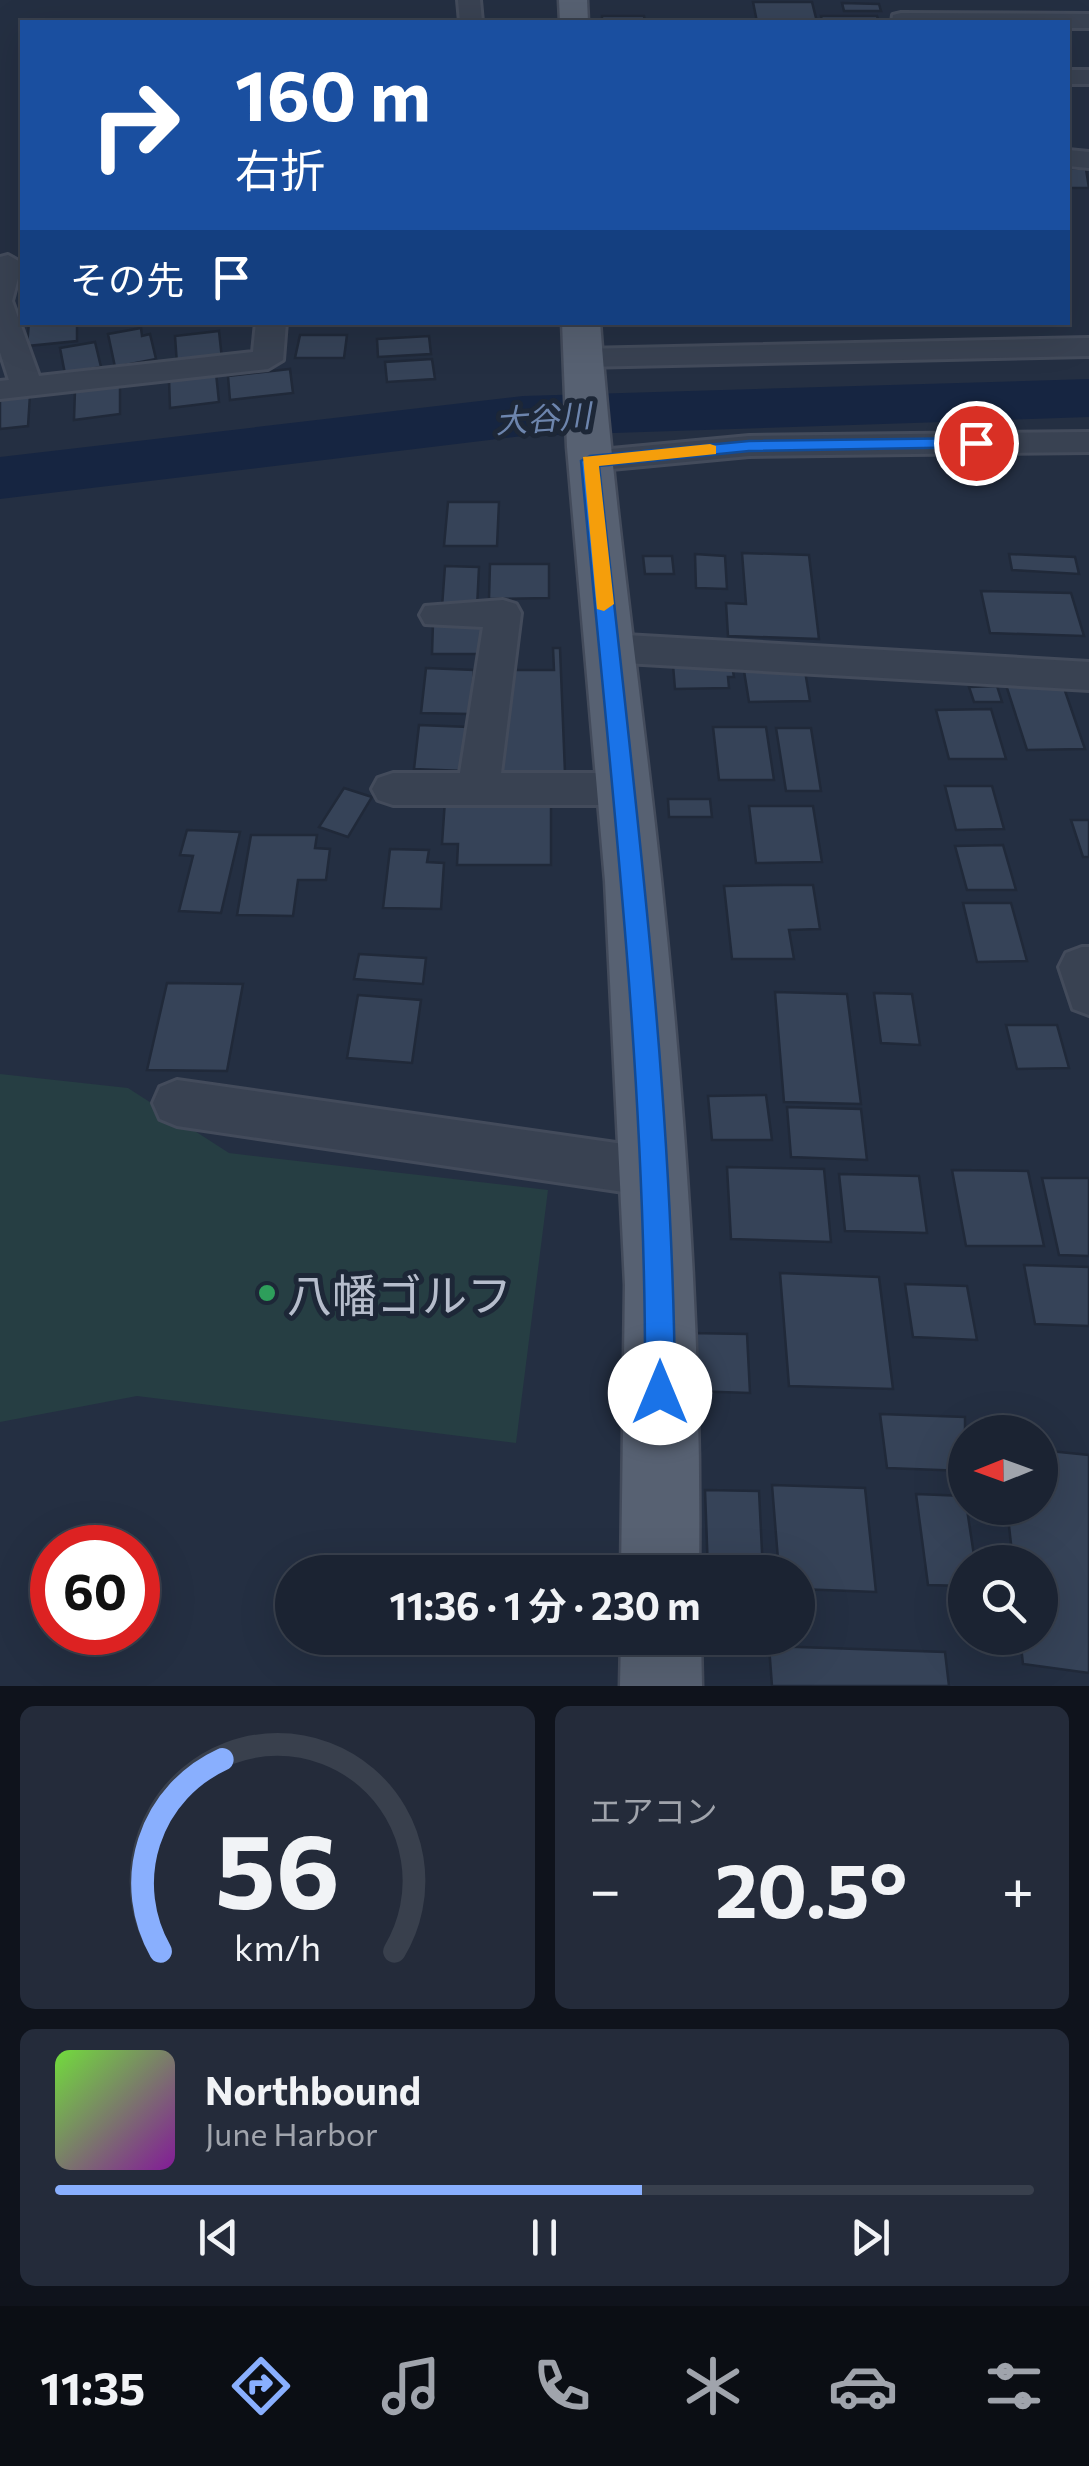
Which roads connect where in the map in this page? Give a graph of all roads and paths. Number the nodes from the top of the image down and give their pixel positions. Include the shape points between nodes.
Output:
1 (899, 14) edge
2 (1042, 20) edge
3 (8, 263) dead end
4 (0, 301) edge
5 (271, 325) edge
6 (1089, 348) edge
7 (582, 351) edge
8 (14, 388) edge
9 (1089, 442) edge
10 (589, 454) junction
11 (438, 615) dead end
12 (608, 648) junction
13 (1089, 676) edge
14 (479, 786) junction
15 (393, 789) dead end
16 (623, 789) junction
17 (1089, 967) edge
18 (1089, 995) edge
19 (177, 1103) dead end
20 (651, 1172) junction
21 (660, 1555) edge
22 (660, 1655) edge
23 (660, 1686) edge

1 - 2 street
3 - 4 street
4 - 8 street
5 - 8 street via 268,360
6 - 7 street
7 - 10 main road
9 - 10 street
10 - 12 main road
11 - 14 street via 503,613
12 - 13 street
12 - 16 main road
14 - 15 street
14 - 16 street
16 - 20 main road
17 - 18 street via 1082,967
19 - 20 street
20 - 21 main road via 660,1286
22 - 23 main road

